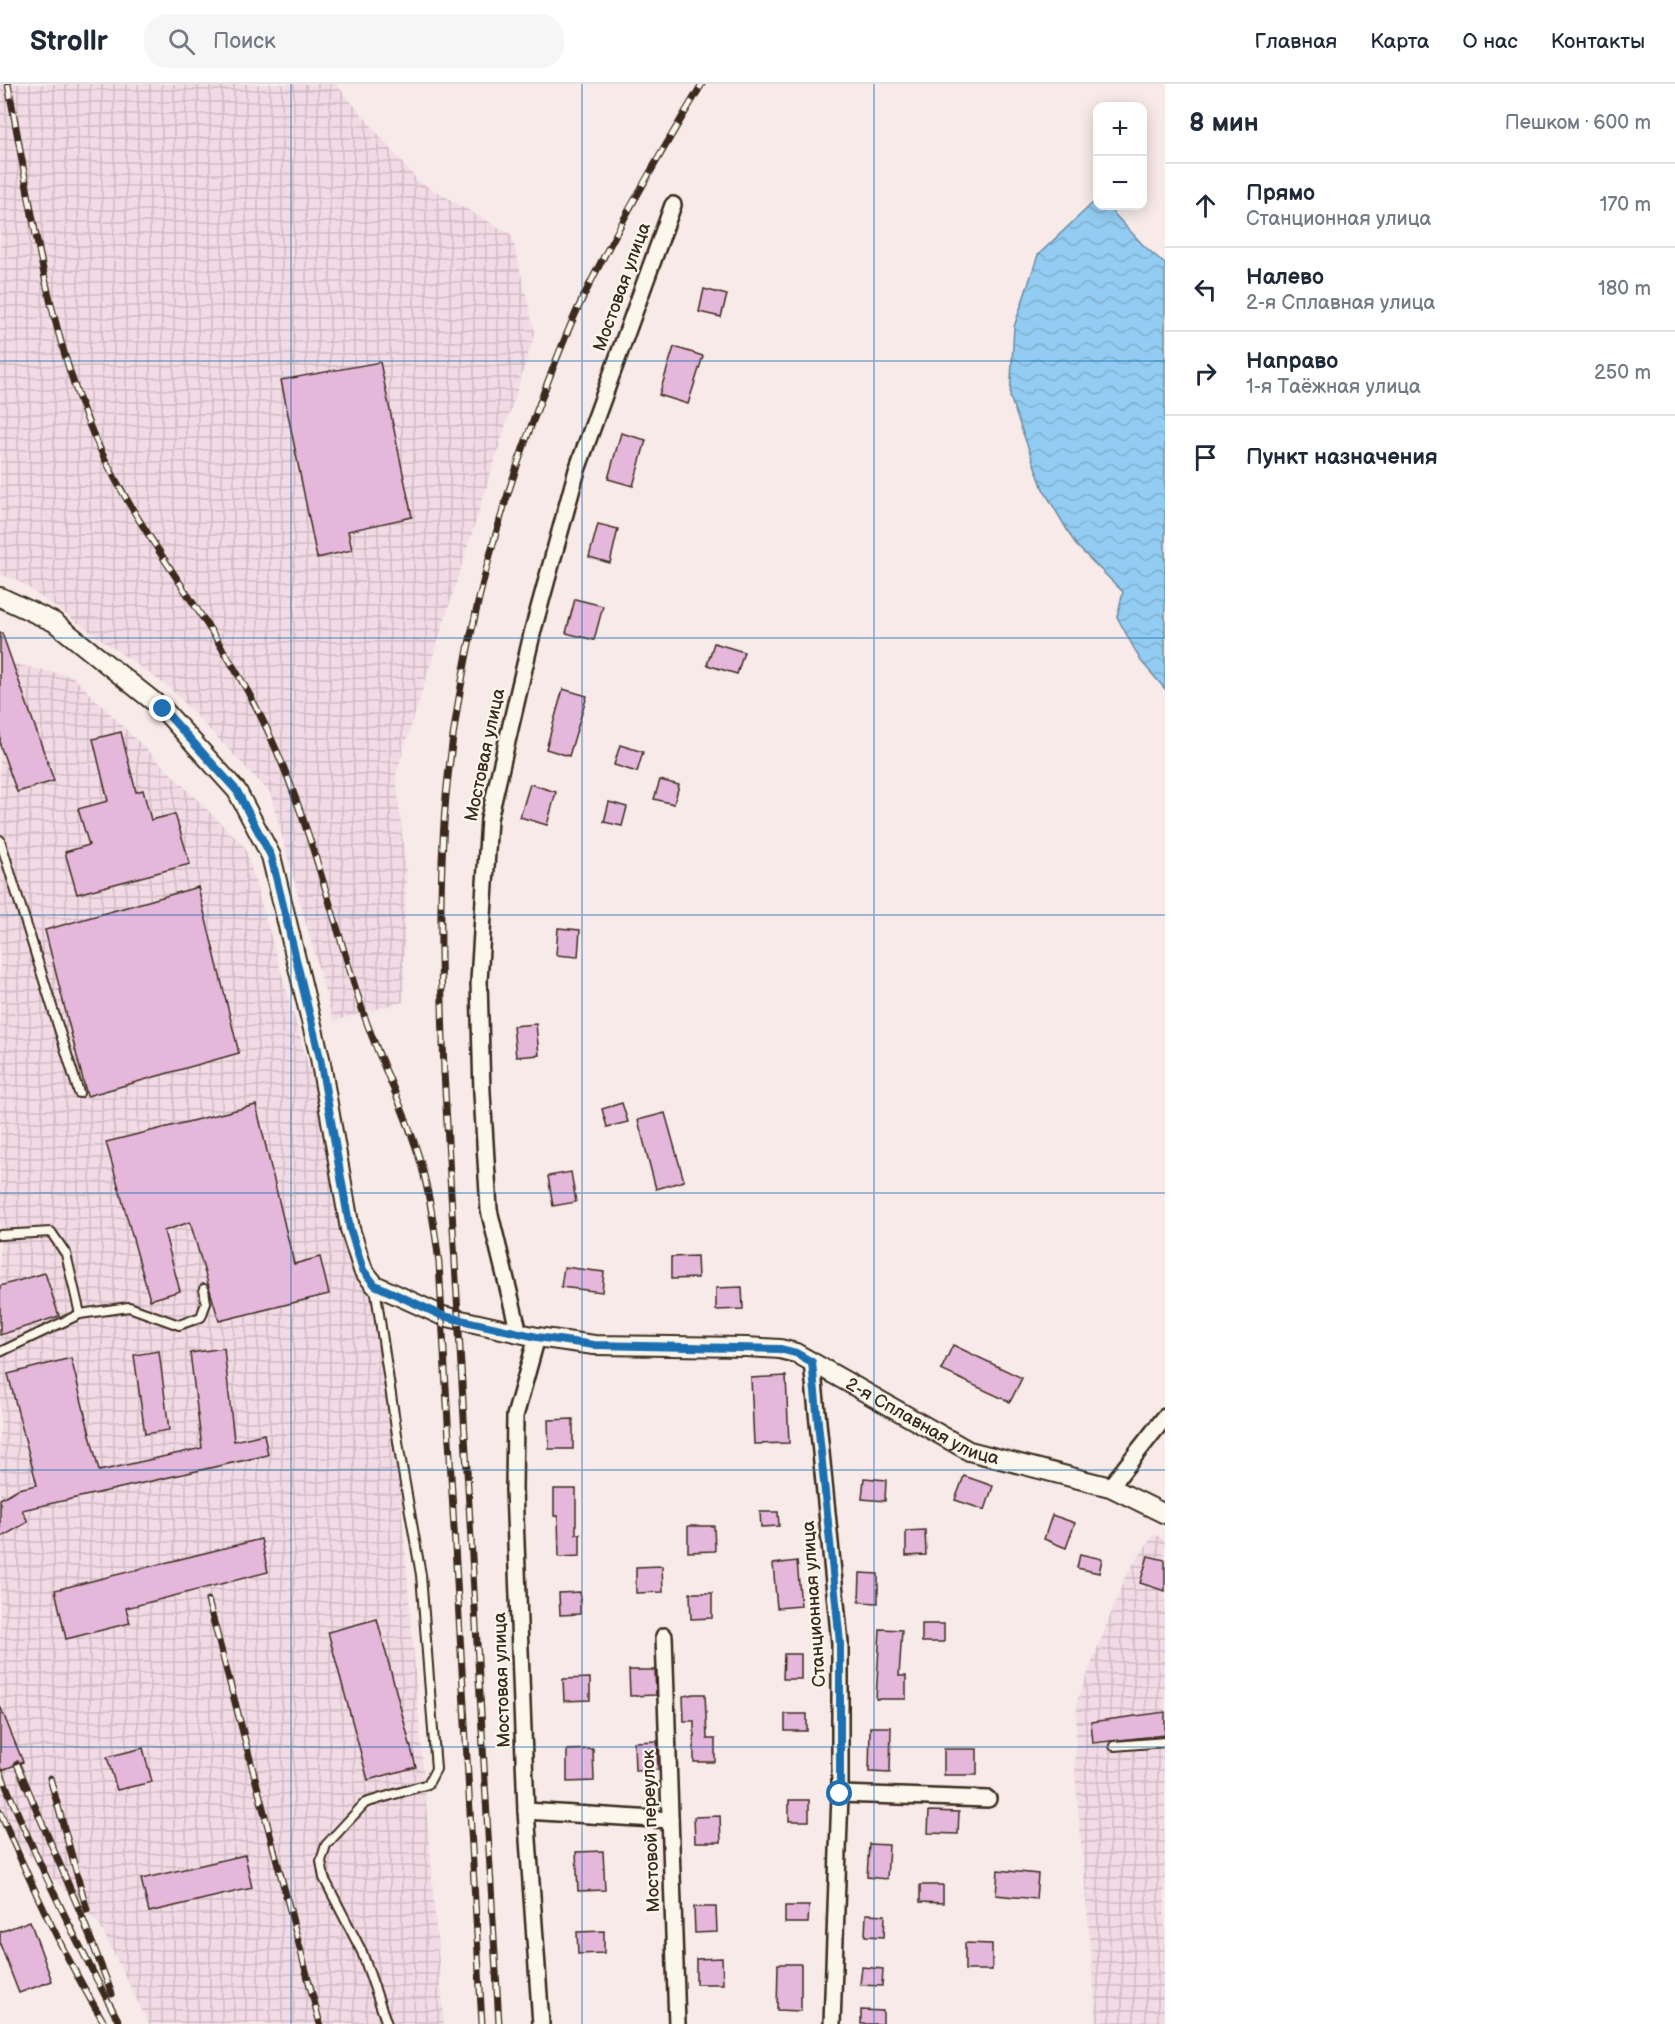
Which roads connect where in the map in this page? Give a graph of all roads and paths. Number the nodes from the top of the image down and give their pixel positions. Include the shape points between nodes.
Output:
1 (673, 205) dead end
2 (0, 597) edge
3 (0, 840) edge
4 (79, 1093) dead end
5 (0, 1235) edge
6 (375, 1285) junction
7 (204, 1289) dead end
8 (80, 1314) junction
9 (528, 1335) junction
10 (0, 1352) edge
11 (812, 1362) junction
12 (1165, 1417) edge
13 (1110, 1487) junction
14 (1165, 1514) edge
15 (664, 1636) dead end
16 (1165, 1742) edge
17 (1114, 1746) dead end
18 (840, 1794) junction
19 (988, 1799) dead end
20 (526, 1811) junction
21 (670, 1820) junction
22 (387, 2024) edge
23 (541, 2024) edge
24 (677, 2024) edge
25 (832, 2024) edge

1 - 9 street, Мостовая улица via 577,470 533,630 489,819 479,981 489,1210
2 - 6 street via 54,622 163,709 237,791 271,856 320,1058 350,1229 363,1270
3 - 4 lane
5 - 8 lane via 51,1232 66,1254
6 - 9 street, 2-я Сплавная улица via 443,1316
6 - 22 lane via 421,1575 436,1769 428,1784 365,1803 326,1845 321,1861 324,1878 362,1952
7 - 8 lane via 206,1303 201,1317 179,1325 129,1307
8 - 10 lane
9 - 11 street, 2-я Сплавная улица via 594,1345 780,1349
9 - 20 street, Мостовая улица via 515,1416 514,1489
11 - 13 street, 2-я Сплавная улица via 969,1450
11 - 18 street, Станционная улица via 840,1643
12 - 13 street
13 - 14 street, 2-я Сплавная улица
15 - 21 street, Мостовой переулок
16 - 17 lane
18 - 19 street
18 - 25 street, Станционная улица
20 - 21 street
20 - 23 street, Мостовая улица
21 - 24 street, Мостовой переулок

